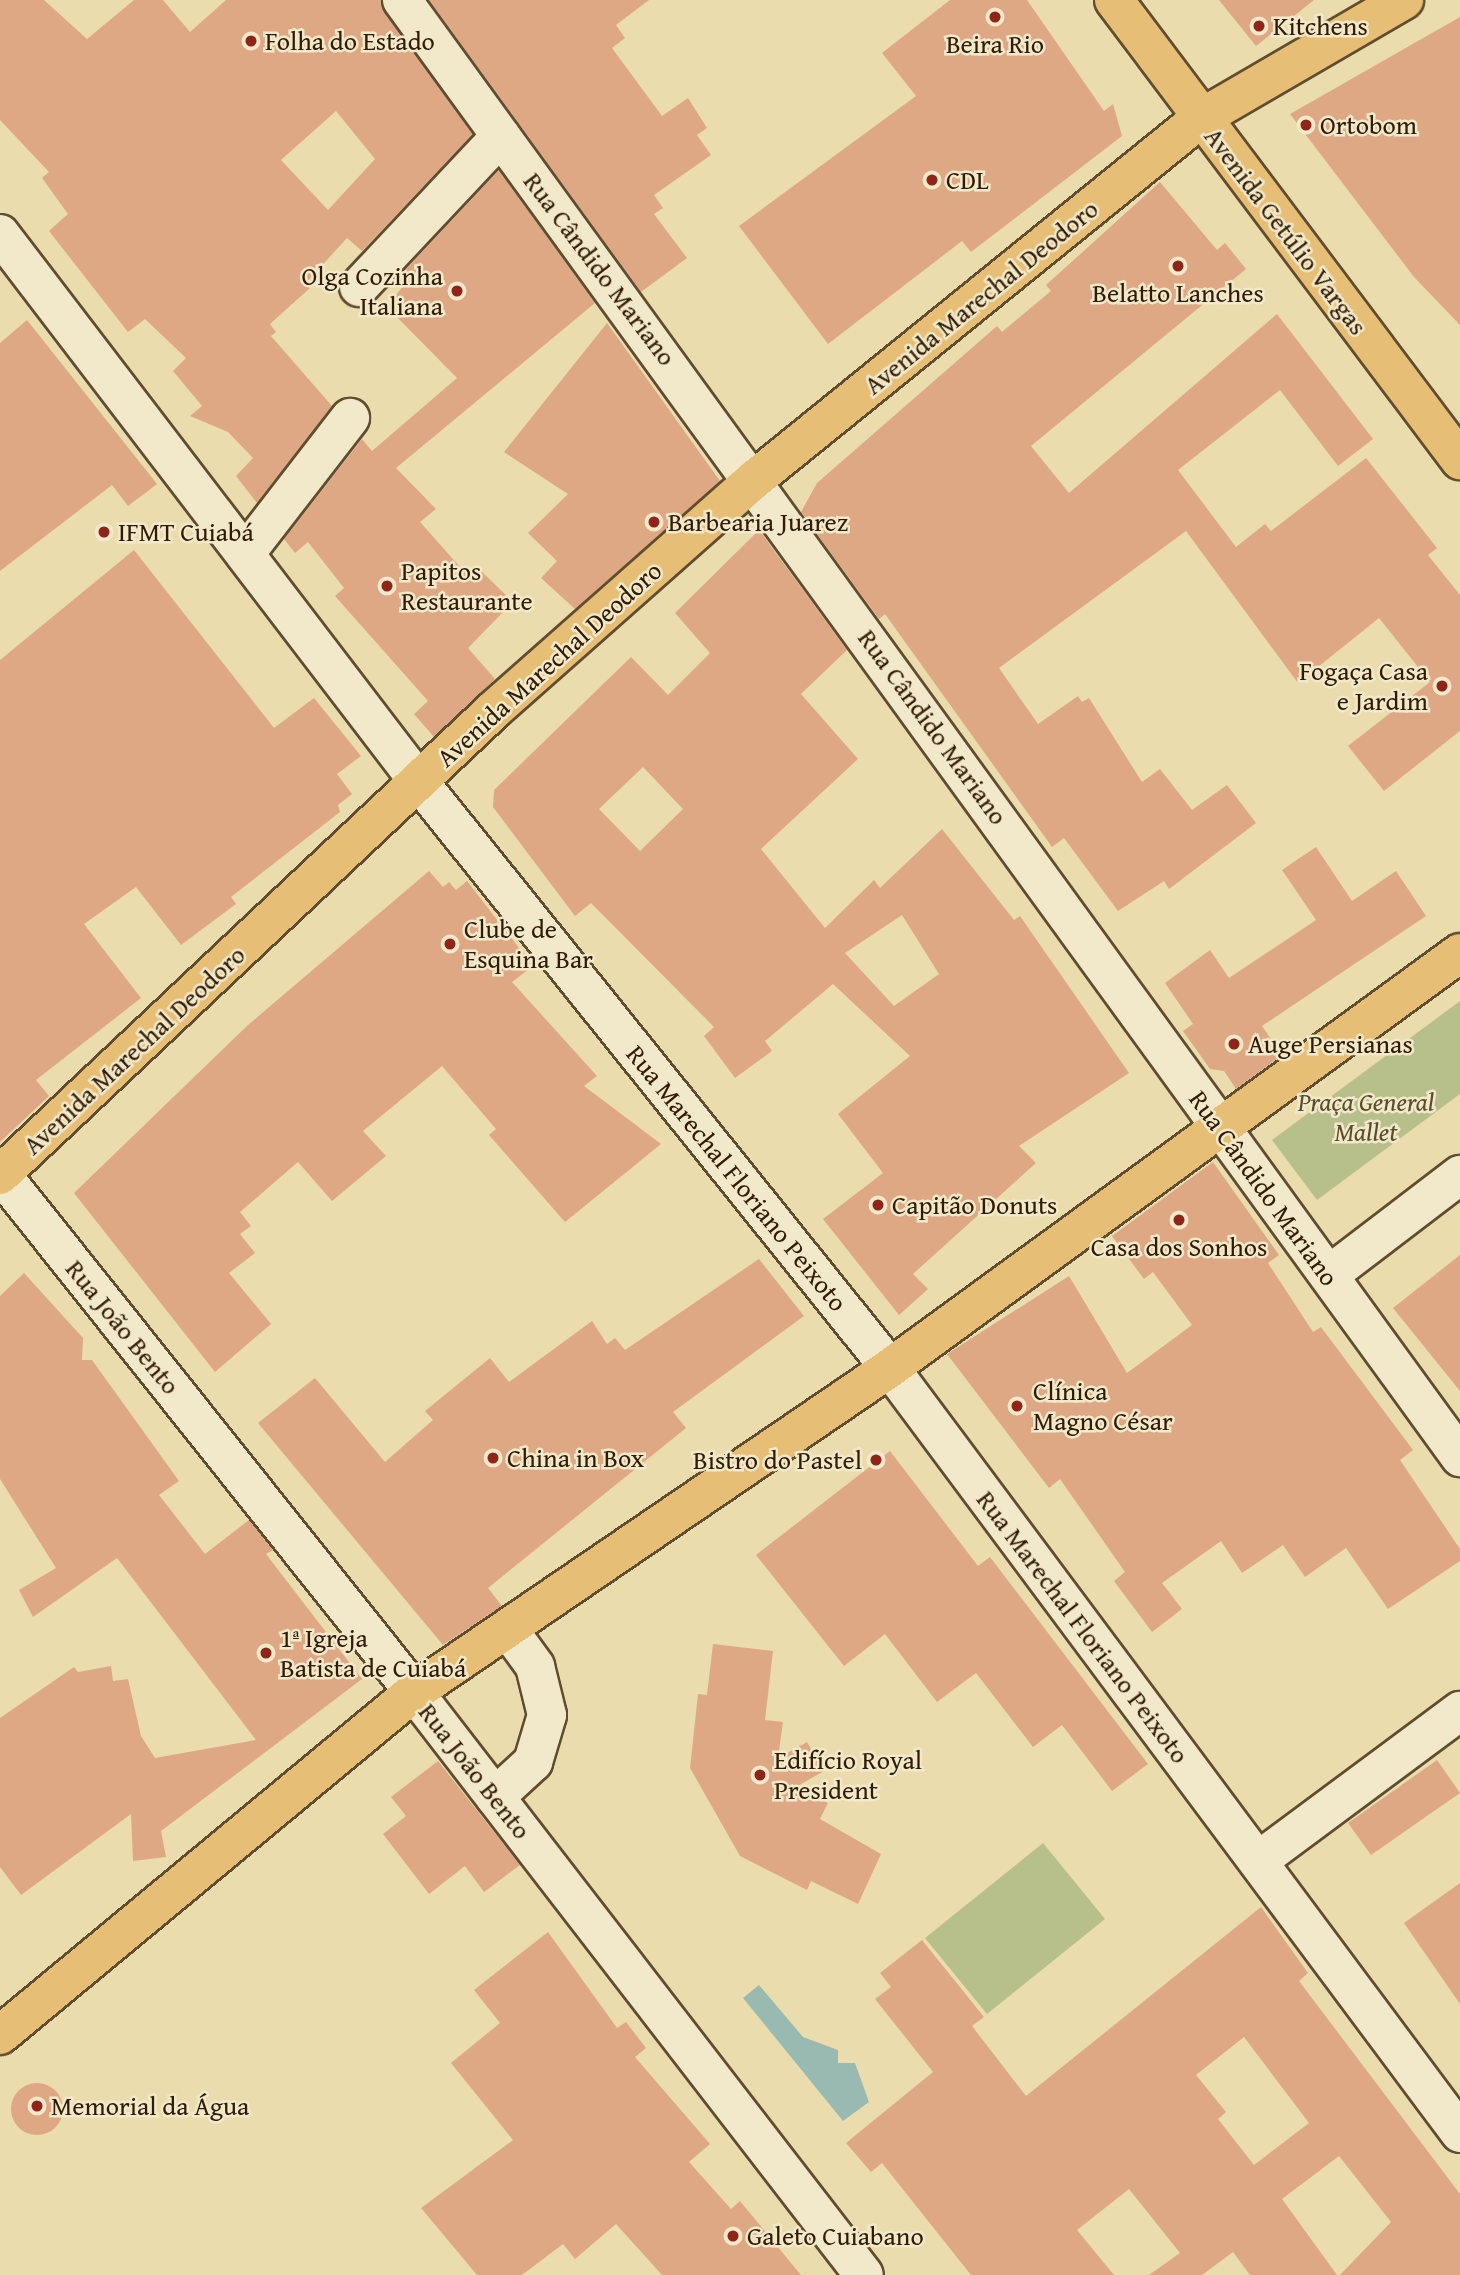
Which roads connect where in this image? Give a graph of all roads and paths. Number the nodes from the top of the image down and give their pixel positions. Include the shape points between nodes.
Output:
1 (402, 0) edge
2 (1114, 0) edge
3 (1404, 0) edge
4 (1201, 118) junction
5 (502, 136) junction
6 (2, 241) edge
7 (359, 287) dead end
8 (350, 418) dead end
9 (1460, 460) edge
10 (755, 479) junction
11 (248, 551) junction
12 (419, 782) junction
13 (1460, 953) edge
14 (1219, 1128) junction
15 (1, 1175) edge
16 (1460, 1175) edge
17 (1329, 1275) junction
18 (890, 1367) junction
19 (1460, 1457) edge
20 (508, 1629) junction
21 (414, 1692) junction
22 (1460, 1711) edge
23 (495, 1797) junction
24 (1258, 1861) junction
25 (0, 2035) edge
26 (1460, 2133) edge
27 (864, 2275) edge

1 - 5 street, Rua Cândido Mariano
2 - 4 main road, Avenida Getúlio Vargas
3 - 4 main road, Avenida Marechal Deodoro
4 - 9 main road, Avenida Getúlio Vargas
4 - 10 main road, Avenida Marechal Deodoro
5 - 7 street
5 - 10 street, Rua Cândido Mariano
6 - 11 street, Rua Marechal Floriano Peixoto
8 - 11 street
10 - 12 main road, Avenida Marechal Deodoro
10 - 14 street, Rua Cândido Mariano
11 - 12 street, Rua Marechal Floriano Peixoto
12 - 15 main road, Avenida Marechal Deodoro
12 - 18 street, Rua Marechal Floriano Peixoto
13 - 14 main road
14 - 17 street, Rua Cândido Mariano
14 - 18 main road
15 - 21 street, Rua João Bento
16 - 17 street
17 - 19 street, Rua Cândido Mariano
18 - 20 main road
18 - 24 street, Rua Marechal Floriano Peixoto
20 - 21 main road
20 - 23 street via 535,1666 547,1715 533,1762
21 - 23 street, Rua João Bento
21 - 25 main road
22 - 24 street
23 - 27 street, Rua João Bento
24 - 26 street, Rua Marechal Floriano Peixoto

